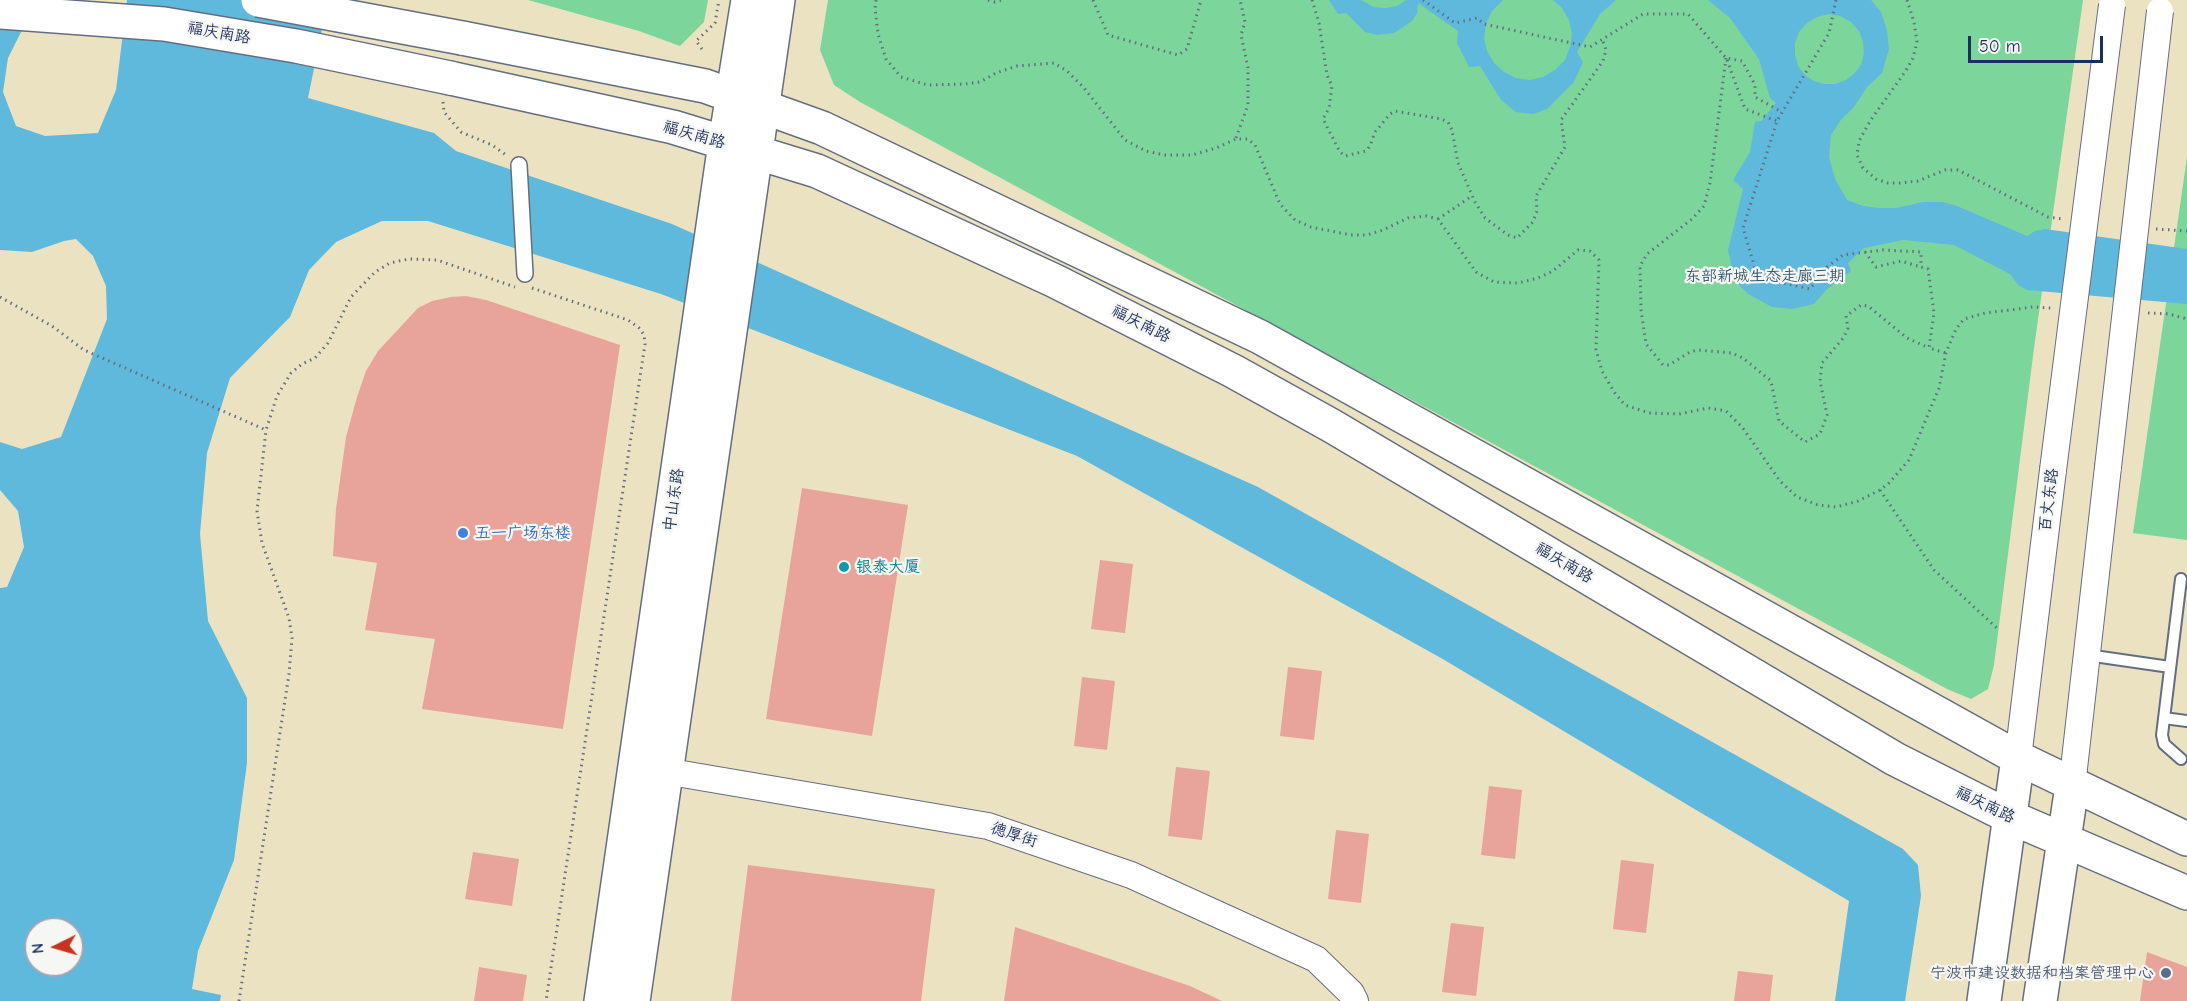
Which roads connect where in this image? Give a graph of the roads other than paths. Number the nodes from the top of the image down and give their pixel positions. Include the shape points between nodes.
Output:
1 (258, 0) edge
2 (748, 0) edge
3 (778, 0) edge
4 (2113, 3) edge
5 (2159, 6) edge
6 (0, 12) edge
7 (747, 101) junction
8 (740, 148) junction
9 (519, 165) dead end
10 (727, 240) junction
11 (525, 274) dead end
12 (2181, 579) dead end
13 (2087, 655) junction
14 (2170, 667) junction
15 (2164, 718) junction
16 (2187, 721) edge
17 (2018, 758) junction
18 (2181, 759) dead end
19 (651, 769) junction
20 (2072, 786) junction
21 (2010, 818) junction
22 (2187, 839) edge
23 (2064, 841) junction
24 (2187, 893) edge
25 (601, 1001) edge
26 (633, 1001) edge
27 (1355, 1001) edge
28 (1984, 1001) edge
29 (2040, 1001) edge

1 - 7 main road, bridge via 696,85
2 - 7 main road, 中山东路
3 - 7 main road, 中山东路
4 - 17 street, 百丈东路, bridge
5 - 13 street, bridge
6 - 8 main road, 福庆南路, bridge via 164,24 296,46 673,127
7 - 8 main road, 中山东路
7 - 17 main road via 822,128 1260,337
8 - 10 main road, 中山东路
8 - 21 main road, 福庆南路 via 817,171 1055,280 1233,371 1895,759
9 - 11 street
10 - 19 main road, 中山东路 via 730,327
10 - 19 main road, 中山东路 via 700,314
12 - 14 lane
13 - 14 lane
13 - 20 street
14 - 15 lane
15 - 16 lane
15 - 18 lane via 2164,744
17 - 20 main road
17 - 21 main road, 百丈东路
19 - 25 main road, 中山东路
19 - 26 main road, 中山东路
19 - 27 street, 德厚街 via 988,826 1131,875 1316,958
20 - 22 main road
20 - 23 main road
21 - 23 main road, 福庆南路
21 - 28 main road, 百丈东路
23 - 24 main road, 福庆南路
23 - 29 main road

